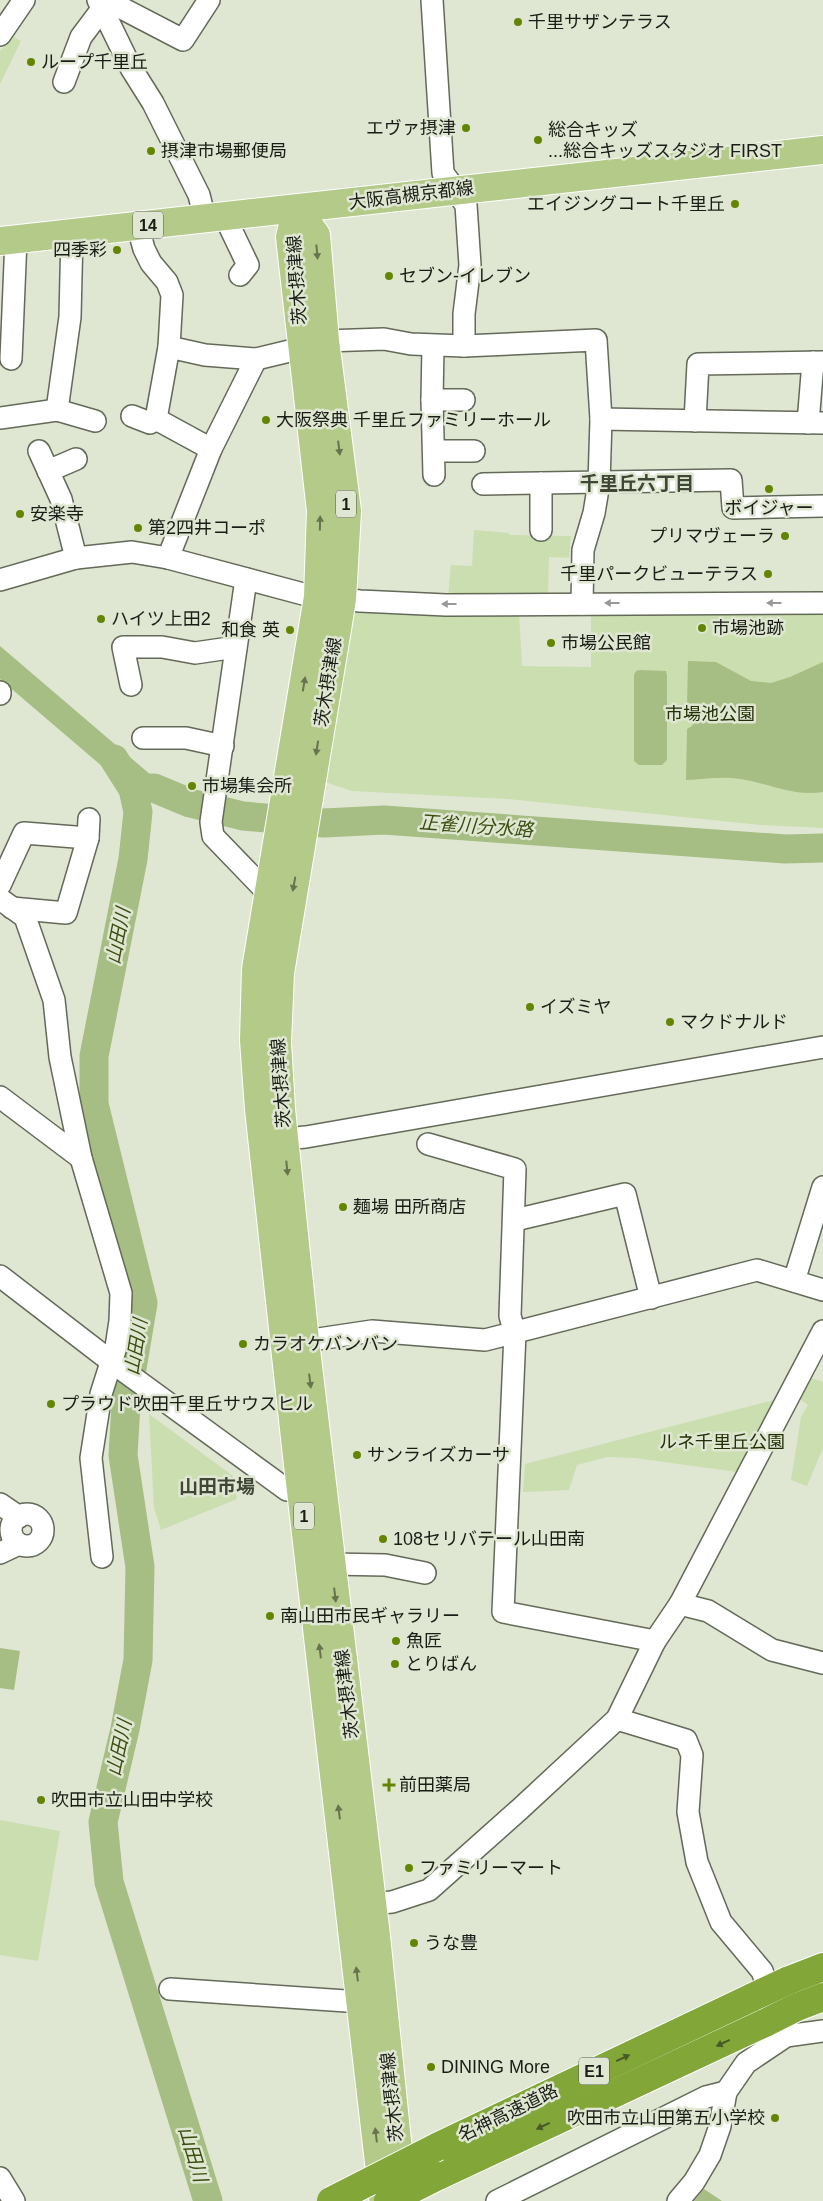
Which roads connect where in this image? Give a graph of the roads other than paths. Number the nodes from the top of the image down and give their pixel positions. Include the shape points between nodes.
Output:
1 (24, 0) edge
2 (208, 0) edge
3 (432, 0) edge
4 (101, 4) edge
5 (0, 35) edge
6 (64, 82) dead end
7 (823, 150) edge
8 (455, 190) junction
9 (297, 209) junction
10 (215, 218) junction
11 (138, 226) junction
12 (72, 234) junction
13 (8, 240) edge
14 (240, 275) dead end
15 (314, 345) junction
16 (433, 346) junction
17 (464, 346) junction
18 (169, 347) junction
19 (12, 359) dead end
20 (256, 359) junction
21 (818, 362) edge
22 (432, 400) junction
23 (464, 400) dead end
24 (57, 410) junction
25 (132, 416) dead end
26 (0, 418) edge
27 (156, 420) junction
28 (601, 420) junction
29 (95, 421) dead end
30 (695, 421) junction
31 (816, 423) edge
32 (211, 449) junction
33 (39, 451) dead end
34 (434, 451) junction
35 (474, 451) dead end
36 (76, 459) dead end
37 (48, 471) junction
38 (434, 475) dead end
39 (600, 482) junction
40 (541, 483) junction
41 (483, 484) dead end
42 (823, 506) edge
43 (541, 530) dead end
44 (76, 558) junction
45 (168, 558) junction
46 (246, 579) junction
47 (0, 580) edge
48 (330, 598) junction
49 (823, 603) edge
50 (582, 604) junction
51 (236, 647) junction
52 (131, 685) dead end
53 (143, 738) dead end
54 (223, 746) junction
55 (291, 834) junction
56 (0, 885) edge
57 (268, 893) junction
58 (6, 904) edge
59 (823, 1047) edge
60 (0, 1097) edge
61 (273, 1139) junction
62 (428, 1144) dead end
63 (81, 1158) junction
64 (823, 1187) edge
65 (819, 1217) edge
66 (515, 1220) junction
67 (0, 1276) edge
68 (794, 1281) junction
69 (823, 1290) edge
70 (651, 1298) junction
71 (823, 1330) edge
72 (515, 1333) junction
73 (306, 1341) junction
74 (113, 1362) junction
75 (312, 1489) junction
76 (0, 1504) edge
77 (9, 1549) edge
78 (102, 1557) dead end
79 (332, 1564) junction
80 (426, 1573) dead end
81 (680, 1604) junction
82 (655, 1641) junction
83 (823, 1663) edge
84 (617, 1719) junction
85 (361, 1905) junction
86 (823, 1967) edge
87 (170, 1989) dead end
88 (823, 1997) edge
89 (361, 2002) junction
90 (776, 2029) junction
91 (823, 2031) edge
92 (726, 2092) junction
93 (0, 2178) edge
94 (14, 2201) edge
95 (331, 2201) edge
96 (384, 2201) edge
97 (388, 2201) edge
98 (403, 2201) edge
99 (497, 2201) edge
100 (678, 2201) edge

1 - 5 street
2 - 4 street via 183,40 108,1
3 - 8 street via 443,173
4 - 6 street via 81,37
4 - 10 street via 131,68 153,103 199,195
7 - 8 main road, 大阪高槻京都線 / 14
8 - 9 main road, 大阪高槻京都線 / 14
8 - 17 street via 466,205 470,265
9 - 10 main road, 大阪高槻京都線 / 14
9 - 15 main road, 茨木摂津線 / 1 via 290,237
10 - 11 main road, 大阪高槻京都線 / 14
10 - 14 street via 248,265
11 - 12 main road, 大阪高槻京都線 / 14
11 - 18 street via 148,256 168,282 172,295
12 - 13 main road, 大阪高槻京都線 / 14
12 - 24 street via 70,317
13 - 19 street
15 - 16 street via 384,339
15 - 20 street
15 - 48 main road, 茨木摂津線 / 1 via 320,510
16 - 17 street
16 - 22 street
17 - 28 street via 596,340
18 - 20 street via 205,355
18 - 27 street
20 - 32 street
21 - 30 street via 698,364
21 - 31 street
22 - 23 street
22 - 34 street
24 - 26 street
24 - 29 street
25 - 27 street via 150,423
27 - 32 street
28 - 30 street
28 - 39 street
30 - 31 street
32 - 45 street
33 - 37 street
34 - 35 street
34 - 38 street
36 - 37 street
37 - 44 street via 61,499
39 - 40 street
39 - 42 street via 731,480 733,508
39 - 50 street via 583,550
40 - 41 street
40 - 43 street
44 - 45 street via 132,552
44 - 47 street
45 - 46 street
46 - 48 street
46 - 51 street
50 -> 48 street via 446,605
48 - 55 main road, 茨木摂津線 / 1
49 -> 50 street
51 - 52 street via 195,653 162,647 123,647
51 - 54 street
53 - 54 street via 186,738
54 - 57 street via 211,822 213,836
55 - 57 main road, 茨木摂津線 / 1
55 -> 61 main road, 茨木摂津線 / 1 via 280,972
56 - 58 street via 24,833 88,829 66,913
57 - 61 main road, 茨木摂津線 / 1 via 256,969 254,1040
58 - 63 street via 24,917 54,1000 60,1057
59 - 61 street via 306,1137
60 - 63 street
61 -> 73 main road, 茨木摂津線 / 1
61 - 75 main road, 茨木摂津線 / 1
62 - 66 street via 515,1170
63 - 74 street via 121,1293
64 - 65 street
65 - 68 street
66 - 70 street via 625,1194
66 - 72 street via 510,1316
67 - 74 street
68 - 69 street
68 - 70 street via 756,1270
70 - 72 street
71 - 81 street
72 - 73 street via 484,1340 372,1331
72 - 82 street via 503,1612
73 -> 75 main road, 茨木摂津線 / 1
74 - 75 street via 287,1490
74 - 78 street via 102,1394 91,1458
75 - 79 main road, 茨木摂津線 / 1
85 -> 75 main road, 茨木摂津線 / 1
76 - 77 street via 19,1517 14,1520 11,1530 15,1540
79 - 80 street via 385,1565
79 -> 85 main road, 茨木摂津線 / 1
81 - 82 street
81 - 83 street via 708,1612 772,1650
82 - 84 street
84 - 85 street via 429,1890 392,1902
84 - 90 street via 686,1740 692,1755 688,1812 697,1862 721,1922 762,1971
89 -> 85 main road, 茨木摂津線 / 1
85 - 98 main road, 茨木摂津線 / 1
95 -> 86 highway, 名神高速道路 / E1, bridge via 437,2147
87 - 89 street
88 - 90 highway, 名神高速道路 / E1, bridge via 797,2007
96 -> 89 main road, 茨木摂津線 / 1
90 - 91 street
90 - 92 street
90 -> 97 highway, 名神高速道路 / E1, bridge via 438,2176
92 - 99 street via 706,2097
92 - 100 street via 720,2126 710,2155
93 - 94 street

